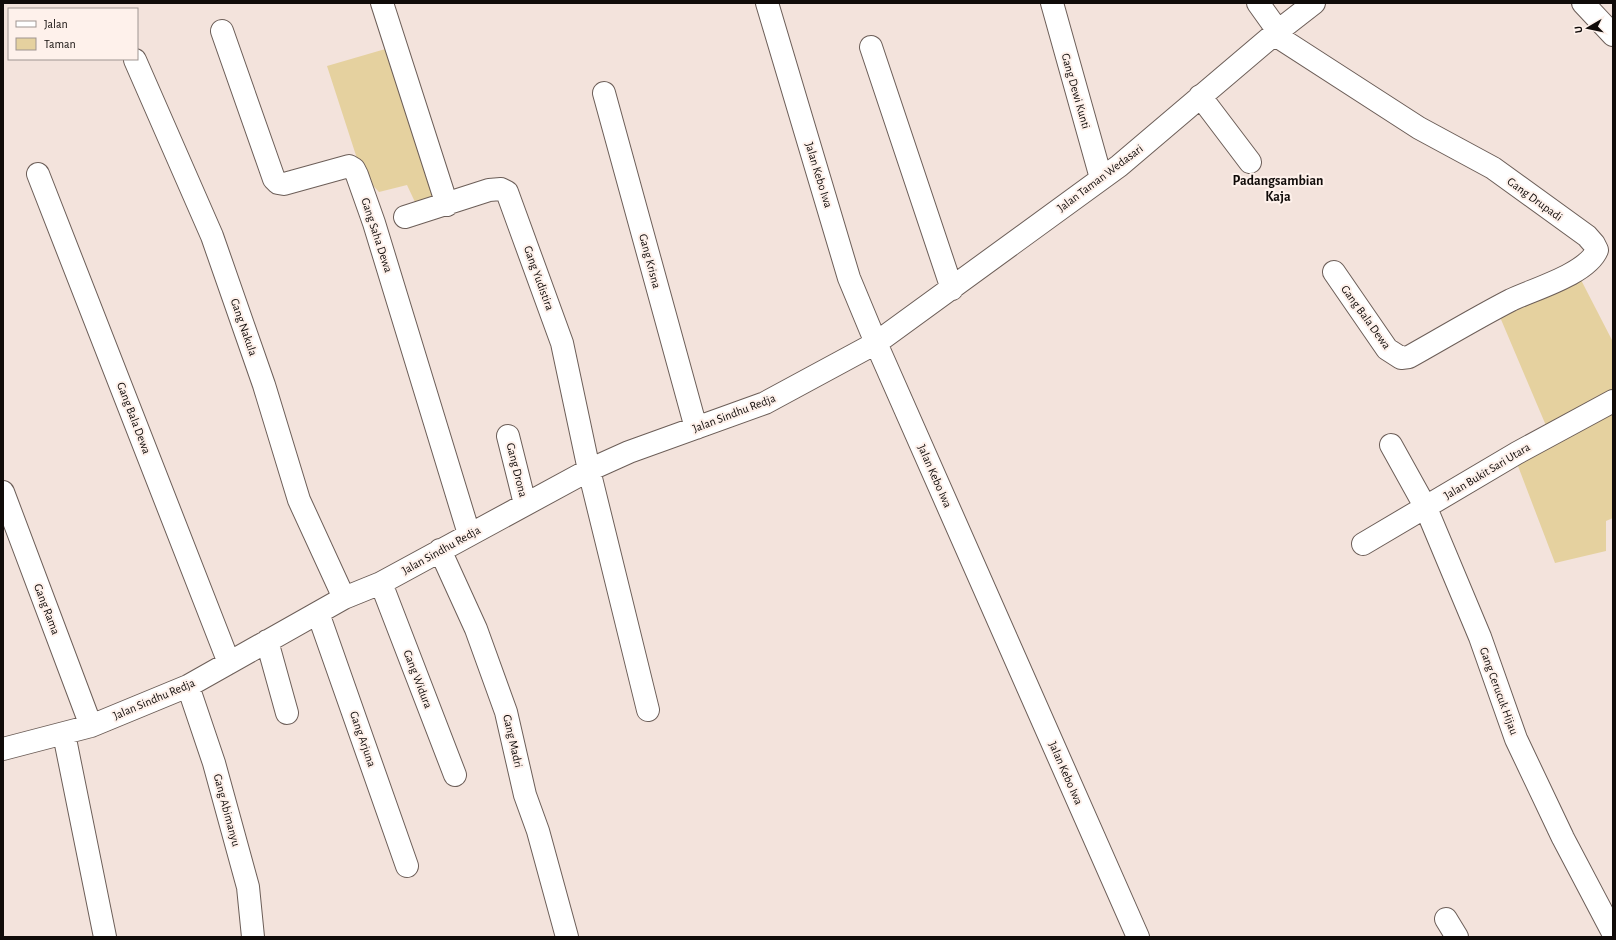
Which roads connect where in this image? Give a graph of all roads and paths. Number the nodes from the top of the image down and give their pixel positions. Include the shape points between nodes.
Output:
1 (382, 3) edge
2 (767, 3) edge
3 (1052, 3) edge
4 (1258, 3) edge
5 (1314, 3) edge
6 (1583, 3) edge
7 (222, 31) dead end
8 (1276, 33) junction
9 (1613, 35) edge
10 (871, 47) dead end
11 (135, 60) edge
12 (604, 93) dead end
13 (1200, 96) junction
14 (1250, 162) dead end
15 (38, 174) dead end
16 (1101, 178) junction
17 (447, 205) junction
18 (405, 217) dead end
19 (1334, 272) dead end
20 (952, 289) junction
21 (876, 343) junction
22 (1401, 358) joint
23 (1613, 401) edge
24 (696, 428) junction
25 (508, 436) dead end
26 (1391, 445) dead end
27 (589, 470) junction
28 (3, 492) edge
29 (525, 504) junction
30 (1426, 508) junction
31 (469, 534) junction
32 (1363, 544) dead end
33 (440, 550) junction
34 (381, 582) junction
35 (344, 598) junction
36 (318, 613) junction
37 (267, 641) junction
38 (229, 663) junction
39 (188, 686) junction
40 (648, 710) dead end
41 (286, 713) dead end
42 (91, 726) junction
43 (64, 734) junction
44 (3, 749) edge
45 (455, 775) dead end
46 (407, 866) dead end
47 (1613, 933) edge
48 (105, 937) edge
49 (253, 937) edge
50 (567, 937) edge
51 (1138, 937) edge

1 - 17 street
2 - 21 street, Jalan Kebo Iwa via 849,278
3 - 16 street, Gang Dewi Kunti
4 - 8 street
5 - 8 street, Jalan Taman Wedasari
6 - 9 street
7 - 31 street, Gang Saha Dewa via 274,179 284,184 349,166 357,175
8 - 13 street, Jalan Taman Wedasari
8 - 22 street, Gang Drupadi via 1419,128 1493,168 1587,236 1598,250 1588,263 1562,279 1511,300 1409,357
10 - 20 street
11 - 35 street, Gang Nakula via 212,236 264,384 299,500
12 - 24 street, Gang Krisna
13 - 14 street
13 - 16 street, Jalan Taman Wedasari via 1119,166
15 - 38 street, Gang Bala Dewa
16 - 20 street, Jalan Taman Wedasari
17 - 18 street, Gang Yudistira
17 - 27 street, Gang Yudistira via 489,190 501,189 507,192 562,343
19 - 22 street, Gang Bala Dewa via 1387,349
20 - 21 street, Jalan Taman Wedasari
21 - 24 street, Jalan Sindhu Redja via 765,403
21 - 51 street, Jalan Kebo Iwa
23 - 30 street, Jalan Bukit Sari Utara via 1518,453
24 - 27 street, Jalan Sindhu Redja via 629,452
25 - 29 street, Gang Drona
26 - 30 street, Gang Cerucuk Hijau
27 - 29 street, Jalan Sindhu Redja
27 - 40 street
28 - 42 street, Gang Rama
29 - 31 street, Jalan Sindhu Redja
30 - 32 street, Jalan Bukit Sari Utara
30 - 47 street, Gang Cerucuk Hijau via 1480,637 1516,739 1563,838
31 - 33 street, Jalan Sindhu Redja
33 - 34 street, Jalan Sindhu Redja
33 - 50 street, Gang Madri via 476,629 506,712 525,795 538,831
34 - 35 street, Jalan Sindhu Redja
34 - 45 street, Gang Widura
35 - 36 street, Jalan Sindhu Redja
36 - 37 street, Jalan Sindhu Redja
36 - 46 street, Gang Arjuna
37 - 38 street, Jalan Sindhu Redja
37 - 41 street
38 - 39 street, Jalan Sindhu Redja
39 - 42 street, Jalan Sindhu Redja
39 - 49 street, Gang Abimanyu via 216,770 248,888
42 - 43 street, Jalan Sindhu Redja
43 - 44 street, Jalan Sindhu Redja
43 - 48 street

